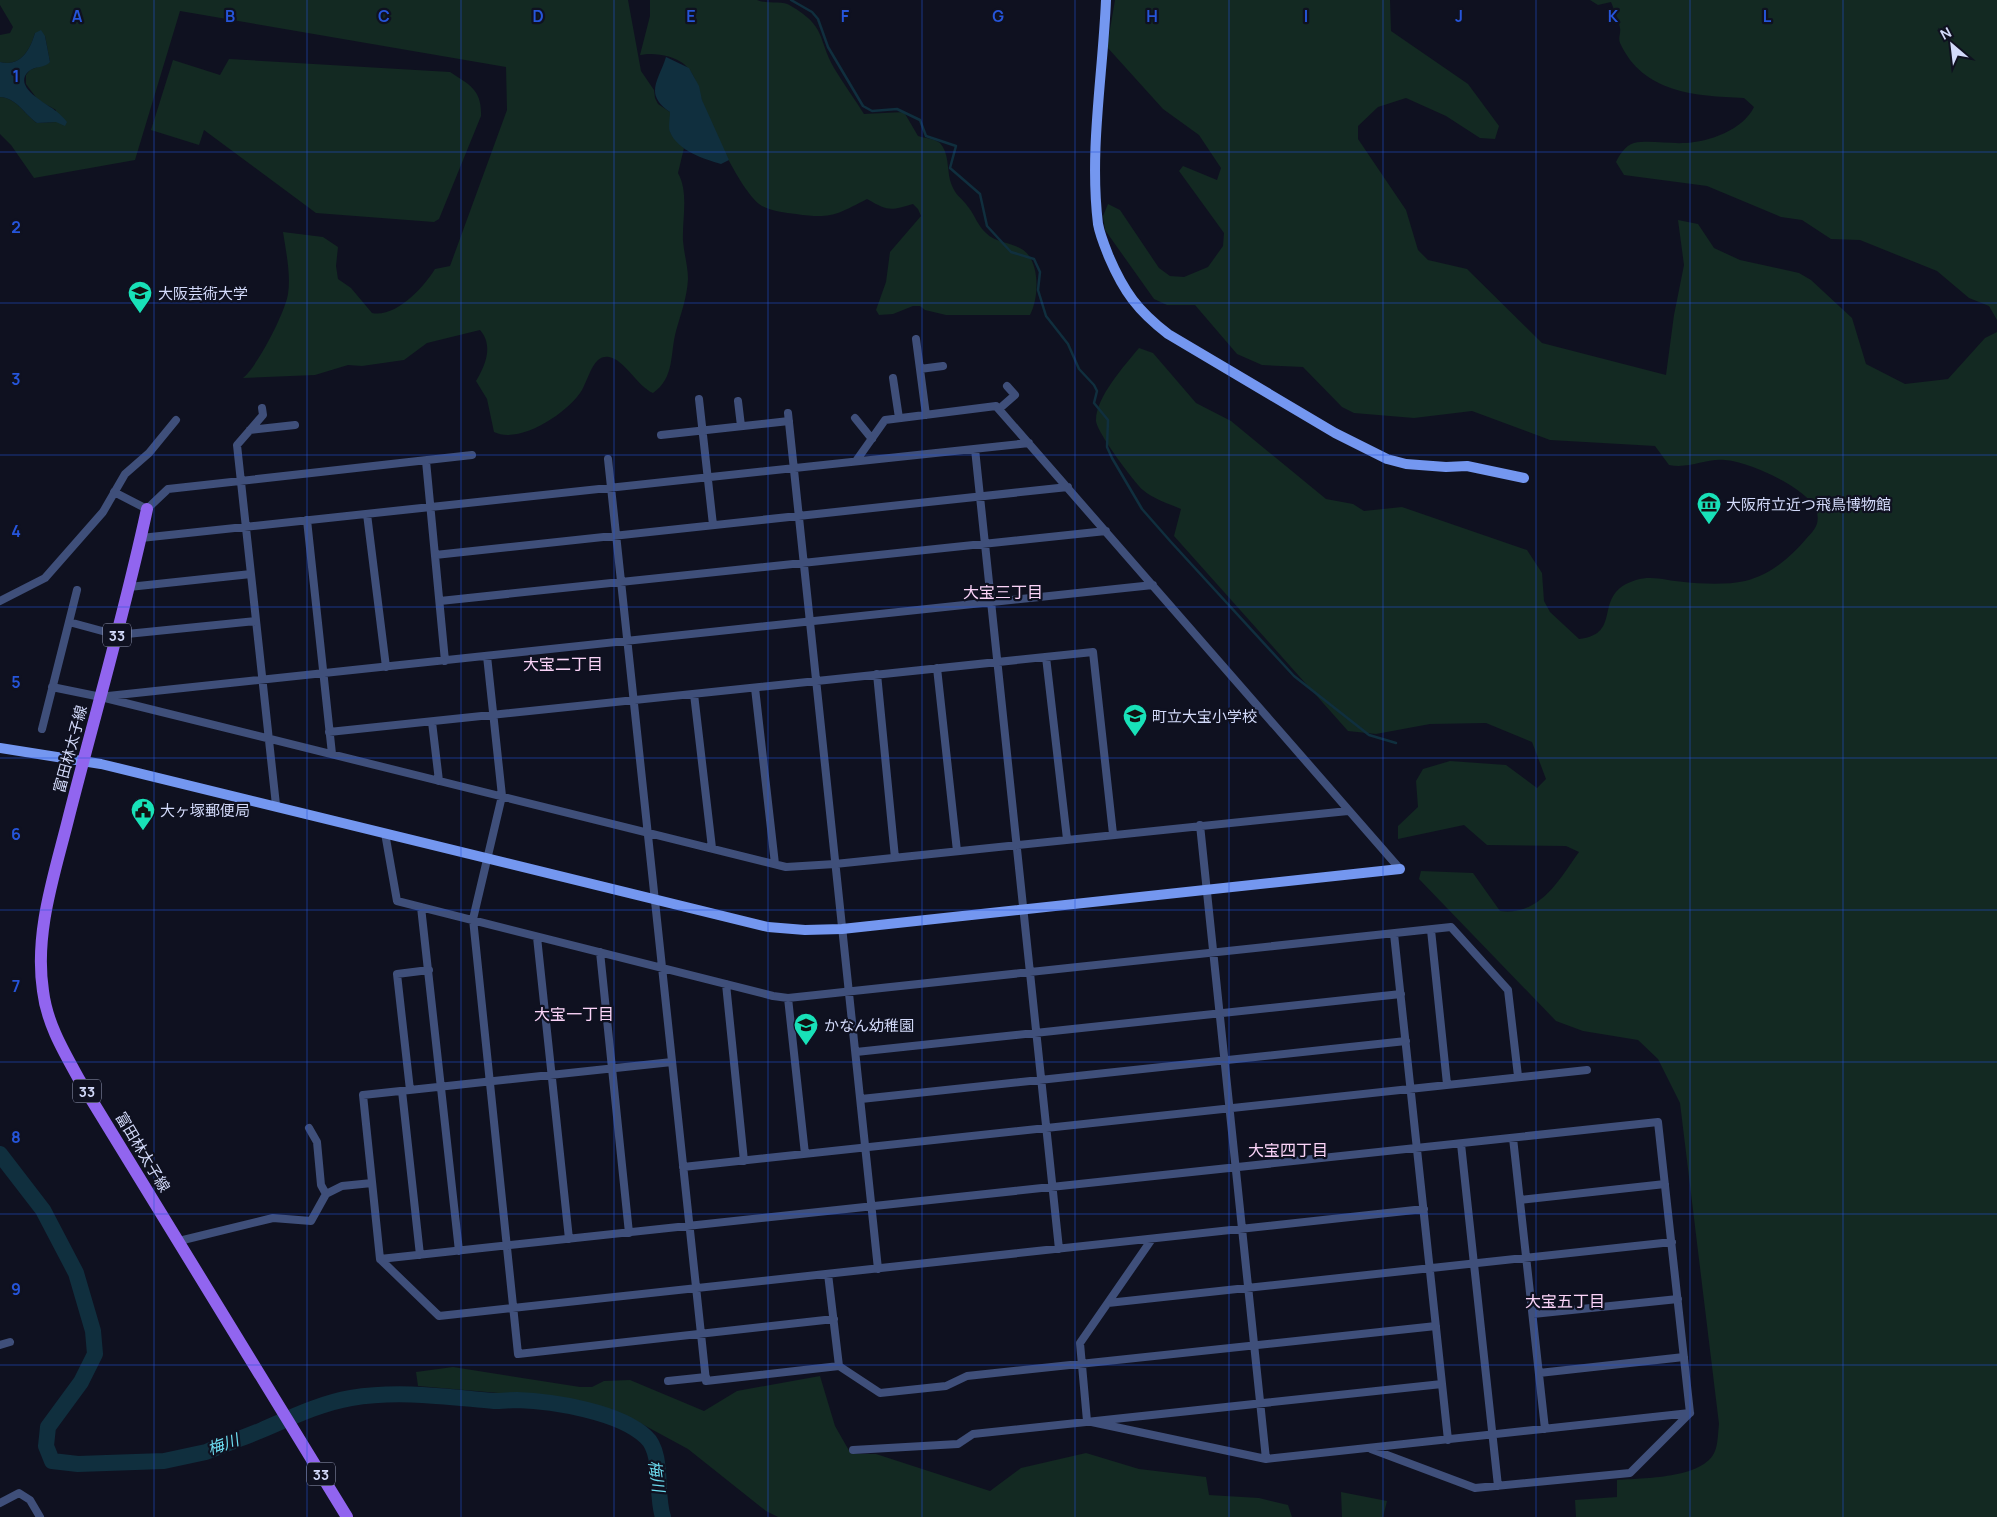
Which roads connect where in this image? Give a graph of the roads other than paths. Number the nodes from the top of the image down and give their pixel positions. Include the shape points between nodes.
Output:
1 (1106, 0) edge
2 (916, 339) dead end
3 (943, 366) dead end
4 (920, 370) junction
5 (893, 378) dead end
6 (1007, 386) dead end
7 (699, 399) dead end
8 (738, 401) dead end
9 (262, 408) dead end
10 (999, 409) junction
11 (926, 415) junction
12 (855, 418) dead end
13 (899, 418) junction
14 (176, 420) dead end
15 (295, 425) dead end
16 (741, 426) junction
17 (250, 430) junction
18 (702, 431) junction
19 (661, 435) dead end
20 (872, 439) junction
21 (1029, 443) junction
22 (975, 449) junction
23 (472, 455) dead end
24 (608, 459) dead end
25 (426, 461) junction
26 (856, 461) junction
27 (794, 468) junction
28 (708, 478) junction
29 (1524, 478) dead end
30 (241, 480) junction
31 (1068, 487) junction
32 (613, 488) junction
33 (114, 492) junction
34 (980, 496) junction
35 (430, 508) junction
36 (147, 509) junction
37 (367, 514) junction
38 (799, 515) junction
39 (307, 520) junction
40 (713, 525) junction
41 (246, 527) junction
42 (1106, 531) junction
43 (618, 536) junction
44 (141, 538) junction
45 (984, 543) junction
46 (435, 555) junction
47 (804, 563) junction
48 (251, 574) junction
49 (622, 582) junction
50 (1153, 585) junction
51 (129, 587) junction
52 (77, 590) dead end
53 (0, 601) edge
54 (440, 601) junction
55 (991, 603) junction
56 (256, 621) junction
57 (69, 622) junction
58 (810, 622) junction
59 (118, 635) junction
60 (628, 642) junction
61 (487, 656) junction
62 (1046, 657) junction
63 (445, 660) junction
64 (998, 661) junction
65 (386, 667) junction
66 (937, 668) junction
67 (323, 674) junction
68 (877, 674) junction
69 (263, 680) junction
70 (816, 681) junction
71 (52, 687) junction
72 (755, 688) junction
73 (694, 694) junction
74 (101, 697) junction
75 (635, 700) junction
76 (492, 715) junction
77 (432, 722) junction
78 (42, 730) dead end
79 (329, 732) junction
80 (269, 738) junction
81 (0, 748) edge
82 (332, 754) junction
83 (83, 760) junction
84 (439, 780) junction
85 (502, 796) junction
86 (276, 805) junction
87 (1348, 811) junction
88 (1200, 826) junction
89 (648, 832) junction
90 (385, 834) junction
91 (1113, 834) junction
92 (1067, 839) junction
93 (1017, 845) junction
94 (712, 848) junction
95 (956, 851) junction
96 (896, 858) junction
97 (486, 859) junction
98 (775, 864) junction
99 (835, 864) junction
100 (1400, 869) joint
101 (1206, 890) junction
102 (656, 901) junction
103 (421, 907) junction
104 (1023, 909) junction
105 (473, 919) junction
106 (842, 928) junction
107 (1430, 930) junction
108 (1394, 934) junction
109 (538, 937) junction
110 (600, 952) junction
111 (1212, 953) junction
112 (662, 968) junction
113 (429, 970) junction
114 (1030, 972) junction
115 (726, 984) junction
116 (849, 992) junction
117 (1401, 994) junction
118 (788, 998) junction
119 (1218, 1014) junction
120 (1036, 1033) junction
121 (1406, 1041) junction
122 (856, 1052) junction
123 (672, 1062) junction
124 (1224, 1062) junction
125 (612, 1069) junction
126 (1587, 1070) dead end
127 (552, 1075) junction
128 (1518, 1076) junction
129 (1041, 1080) junction
130 (489, 1082) junction
131 (1447, 1084) junction
132 (442, 1086) junction
133 (1411, 1088) junction
134 (406, 1090) junction
135 (861, 1099) junction
136 (1229, 1108) junction
137 (309, 1128) dead end
138 (1046, 1128) junction
139 (1513, 1138) junction
140 (1461, 1144) junction
141 (866, 1147) junction
142 (1417, 1148) junction
143 (805, 1154) junction
144 (744, 1160) junction
145 (683, 1167) junction
146 (1236, 1168) junction
147 (372, 1183) junction
148 (1665, 1184) junction
149 (1053, 1187) junction
150 (326, 1194) junction
151 (1520, 1200) junction
152 (872, 1207) junction
153 (1424, 1209) junction
154 (690, 1226) junction
155 (1242, 1229) junction
156 (629, 1233) junction
157 (569, 1239) junction
158 (1152, 1239) junction
159 (179, 1241) junction
160 (1672, 1242) junction
161 (506, 1246) junction
162 (1059, 1249) junction
163 (459, 1251) junction
164 (420, 1255) junction
165 (1526, 1258) junction
166 (380, 1259) junction
167 (1474, 1263) junction
168 (1430, 1268) junction
169 (878, 1269) junction
170 (828, 1274) junction
171 (696, 1287) junction
172 (1248, 1287) junction
173 (1678, 1298) junction
174 (1108, 1303) junction
175 (512, 1307) junction
176 (1533, 1314) junction
177 (834, 1319) junction
178 (1436, 1326) junction
179 (701, 1334) junction
180 (10, 1342) dead end
181 (0, 1345) edge
182 (1254, 1346) junction
183 (1684, 1357) junction
184 (1083, 1364) junction
185 (839, 1366) junction
186 (1539, 1373) junction
187 (706, 1377) junction
188 (668, 1381) dead end
189 (1442, 1384) junction
190 (1260, 1403) junction
191 (1690, 1413) junction
192 (1087, 1421) junction
193 (1545, 1429) junction
194 (1493, 1435) junction
195 (1448, 1440) junction
196 (1370, 1448) junction
197 (853, 1450) dead end
198 (1266, 1459) junction
199 (1498, 1486) junction
200 (0, 1503) edge
201 (40, 1517) edge
202 (347, 1517) edge

1 - 29 street via 1096,159 1098,225 1126,293 1146,317 1168,334 1335,433 1386,459 1406,464 1468,466
2 - 4 street
3 - 4 street
4 - 11 street
5 - 13 street
6 - 10 street via 1015,395
7 - 18 street
8 - 16 street
9 - 17 street via 263,415
10 - 11 street via 996,406
10 - 21 street
11 - 13 street
12 - 20 street
13 - 20 street via 885,420
14 - 33 street via 148,454 124,474
15 - 17 street
16 - 18 street
16 - 27 street via 788,417
17 - 30 street via 237,445
18 - 19 street
18 - 28 street
20 - 26 street
21 - 22 street
21 - 31 street
22 - 26 street
22 - 34 street
23 - 25 street
24 - 32 street
25 - 30 street
25 - 35 street
26 - 27 street
27 - 28 street
27 - 38 street
28 - 32 street
28 - 40 street
30 - 36 street via 168,489
30 - 41 street
31 - 34 street
31 - 42 street
32 - 35 street
32 - 43 street
33 - 36 street
33 - 53 street via 103,512 45,578
34 - 38 street
34 - 45 street
35 - 37 street
35 - 46 street
36 - 44 main road, 富田林太子線 / 33
37 - 39 street
37 - 65 street
38 - 40 street
38 - 47 street
39 - 41 street
39 - 67 street
40 - 43 street
41 - 44 street
41 - 48 street
42 - 45 street
42 - 50 street
43 - 46 street
43 - 49 street
44 - 51 main road, 富田林太子線 / 33
45 - 47 street
45 - 55 street
46 - 54 street
47 - 49 street
47 - 58 street
48 - 51 street
48 - 56 street
49 - 54 street
49 - 60 street
50 - 55 street
50 - 87 street
51 - 59 main road, 富田林太子線 / 33
52 - 57 street
54 - 63 street
55 - 58 street
55 - 64 street
56 - 59 street
56 - 69 street
57 - 59 street
57 - 71 street
58 - 60 street
58 - 70 street
59 - 74 main road, 富田林太子線 / 33
60 - 61 street
60 - 75 street
61 - 63 street
61 - 76 street
62 - 64 street
62 - 91 street via 1093,652
62 - 92 street
63 - 65 street
64 - 66 street
64 - 93 street
65 - 67 street
66 - 68 street
66 - 95 street
67 - 69 street
67 - 79 street
68 - 70 street
68 - 96 street
69 - 74 street
69 - 80 street
70 - 72 street
70 - 99 street
71 - 74 street
71 - 78 street
72 - 73 street
72 - 98 street
73 - 75 street
73 - 94 street
74 - 80 street
74 - 83 main road, 富田林太子線 / 33
75 - 76 street
75 - 89 street
76 - 77 street
76 - 85 street
77 - 79 street
77 - 84 street
79 - 82 street
80 - 82 street
80 - 86 street
81 - 83 street
82 - 84 street
83 - 86 street
83 - 159 main road, 富田林太子線 / 33 via 42,937 41,972 46,1007 61,1048
84 - 85 street
85 - 89 street
85 - 97 street
86 - 90 street
87 - 88 street
87 - 100 street
88 - 91 street
88 - 101 street
89 - 94 street
89 - 102 street
90 - 97 street
90 - 103 street via 397,901
91 - 92 street
92 - 93 street
93 - 95 street
93 - 104 street
94 - 98 street
95 - 96 street
96 - 99 street
97 - 102 street
97 - 105 street
98 - 99 street via 799,868
99 - 106 street
100 - 101 street
101 - 104 street
101 - 111 street
102 - 106 street via 768,927
102 - 112 street
103 - 105 street
103 - 113 street
104 - 106 street
104 - 114 street
105 - 109 street
105 - 130 street
106 - 116 street
107 - 108 street
107 - 128 street via 1451,927 1508,990
107 - 131 street
108 - 111 street
108 - 117 street
109 - 110 street
109 - 127 street
110 - 112 street
110 - 125 street
111 - 114 street
111 - 119 street
112 - 115 street
112 - 123 street
113 - 132 street
113 - 134 street via 398,974
114 - 116 street
114 - 120 street
115 - 118 street
115 - 144 street
116 - 118 street
116 - 122 street
117 - 119 street
117 - 121 street
118 - 143 street
119 - 120 street
119 - 124 street
120 - 122 street
120 - 129 street
121 - 124 street
121 - 133 street
122 - 135 street
123 - 125 street
123 - 145 street
124 - 129 street
124 - 136 street
125 - 127 street
125 - 156 street
126 - 128 street
127 - 130 street
127 - 157 street
128 - 131 street
129 - 135 street
129 - 138 street
130 - 132 street
130 - 161 street
131 - 133 street
132 - 134 street
132 - 163 street
133 - 136 street
133 - 142 street
134 - 147 street via 363,1095
134 - 164 street
135 - 141 street
136 - 138 street
136 - 146 street
137 - 150 street via 316,1142 321,1185
138 - 141 street
138 - 149 street
139 - 140 street
139 - 148 street via 1658,1122
139 - 151 street
140 - 142 street
140 - 167 street
141 - 143 street
141 - 152 street
142 - 146 street
142 - 153 street
143 - 144 street
144 - 145 street
145 - 154 street
146 - 149 street
146 - 155 street
147 - 150 street via 342,1186
147 - 166 street
148 - 151 street
148 - 160 street
149 - 152 street
149 - 162 street
150 - 159 street via 311,1221 273,1218
151 - 165 street
152 - 154 street
152 - 169 street
153 - 155 street
153 - 168 street
154 - 156 street
154 - 171 street
155 - 158 street
155 - 172 street
156 - 157 street
157 - 161 street
158 - 162 street
158 - 174 street
159 - 202 main road, 富田林太子線 / 33
160 - 165 street
160 - 173 street
161 - 163 street
161 - 175 street
162 - 169 street
163 - 164 street
164 - 166 street
165 - 167 street
165 - 176 street
166 - 175 street via 439,1316
167 - 168 street
167 - 194 street
168 - 172 street
168 - 178 street
169 - 170 street
170 - 171 street
170 - 177 street
171 - 175 street
171 - 179 street
172 - 174 street
172 - 182 street
173 - 176 street
173 - 183 street
174 - 184 street via 1080,1343
175 - 179 street via 518,1354
176 - 186 street
177 - 179 street
177 - 185 street
178 - 182 street
178 - 189 street
179 - 187 street
180 - 181 street
182 - 184 street
182 - 190 street
183 - 186 street
183 - 191 street
184 - 185 street via 967,1376 946,1386 880,1393
184 - 192 street
185 - 187 street via 706,1382
186 - 193 street
187 - 188 street
189 - 190 street
189 - 195 street
190 - 192 street
190 - 198 street
191 - 193 street
191 - 199 street via 1630,1473
192 - 197 street via 973,1434 958,1444
192 - 198 street
193 - 194 street
194 - 195 street
194 - 199 street
195 - 196 street
196 - 198 street
196 - 199 street via 1474,1488
200 - 201 street via 19,1493 30,1500

